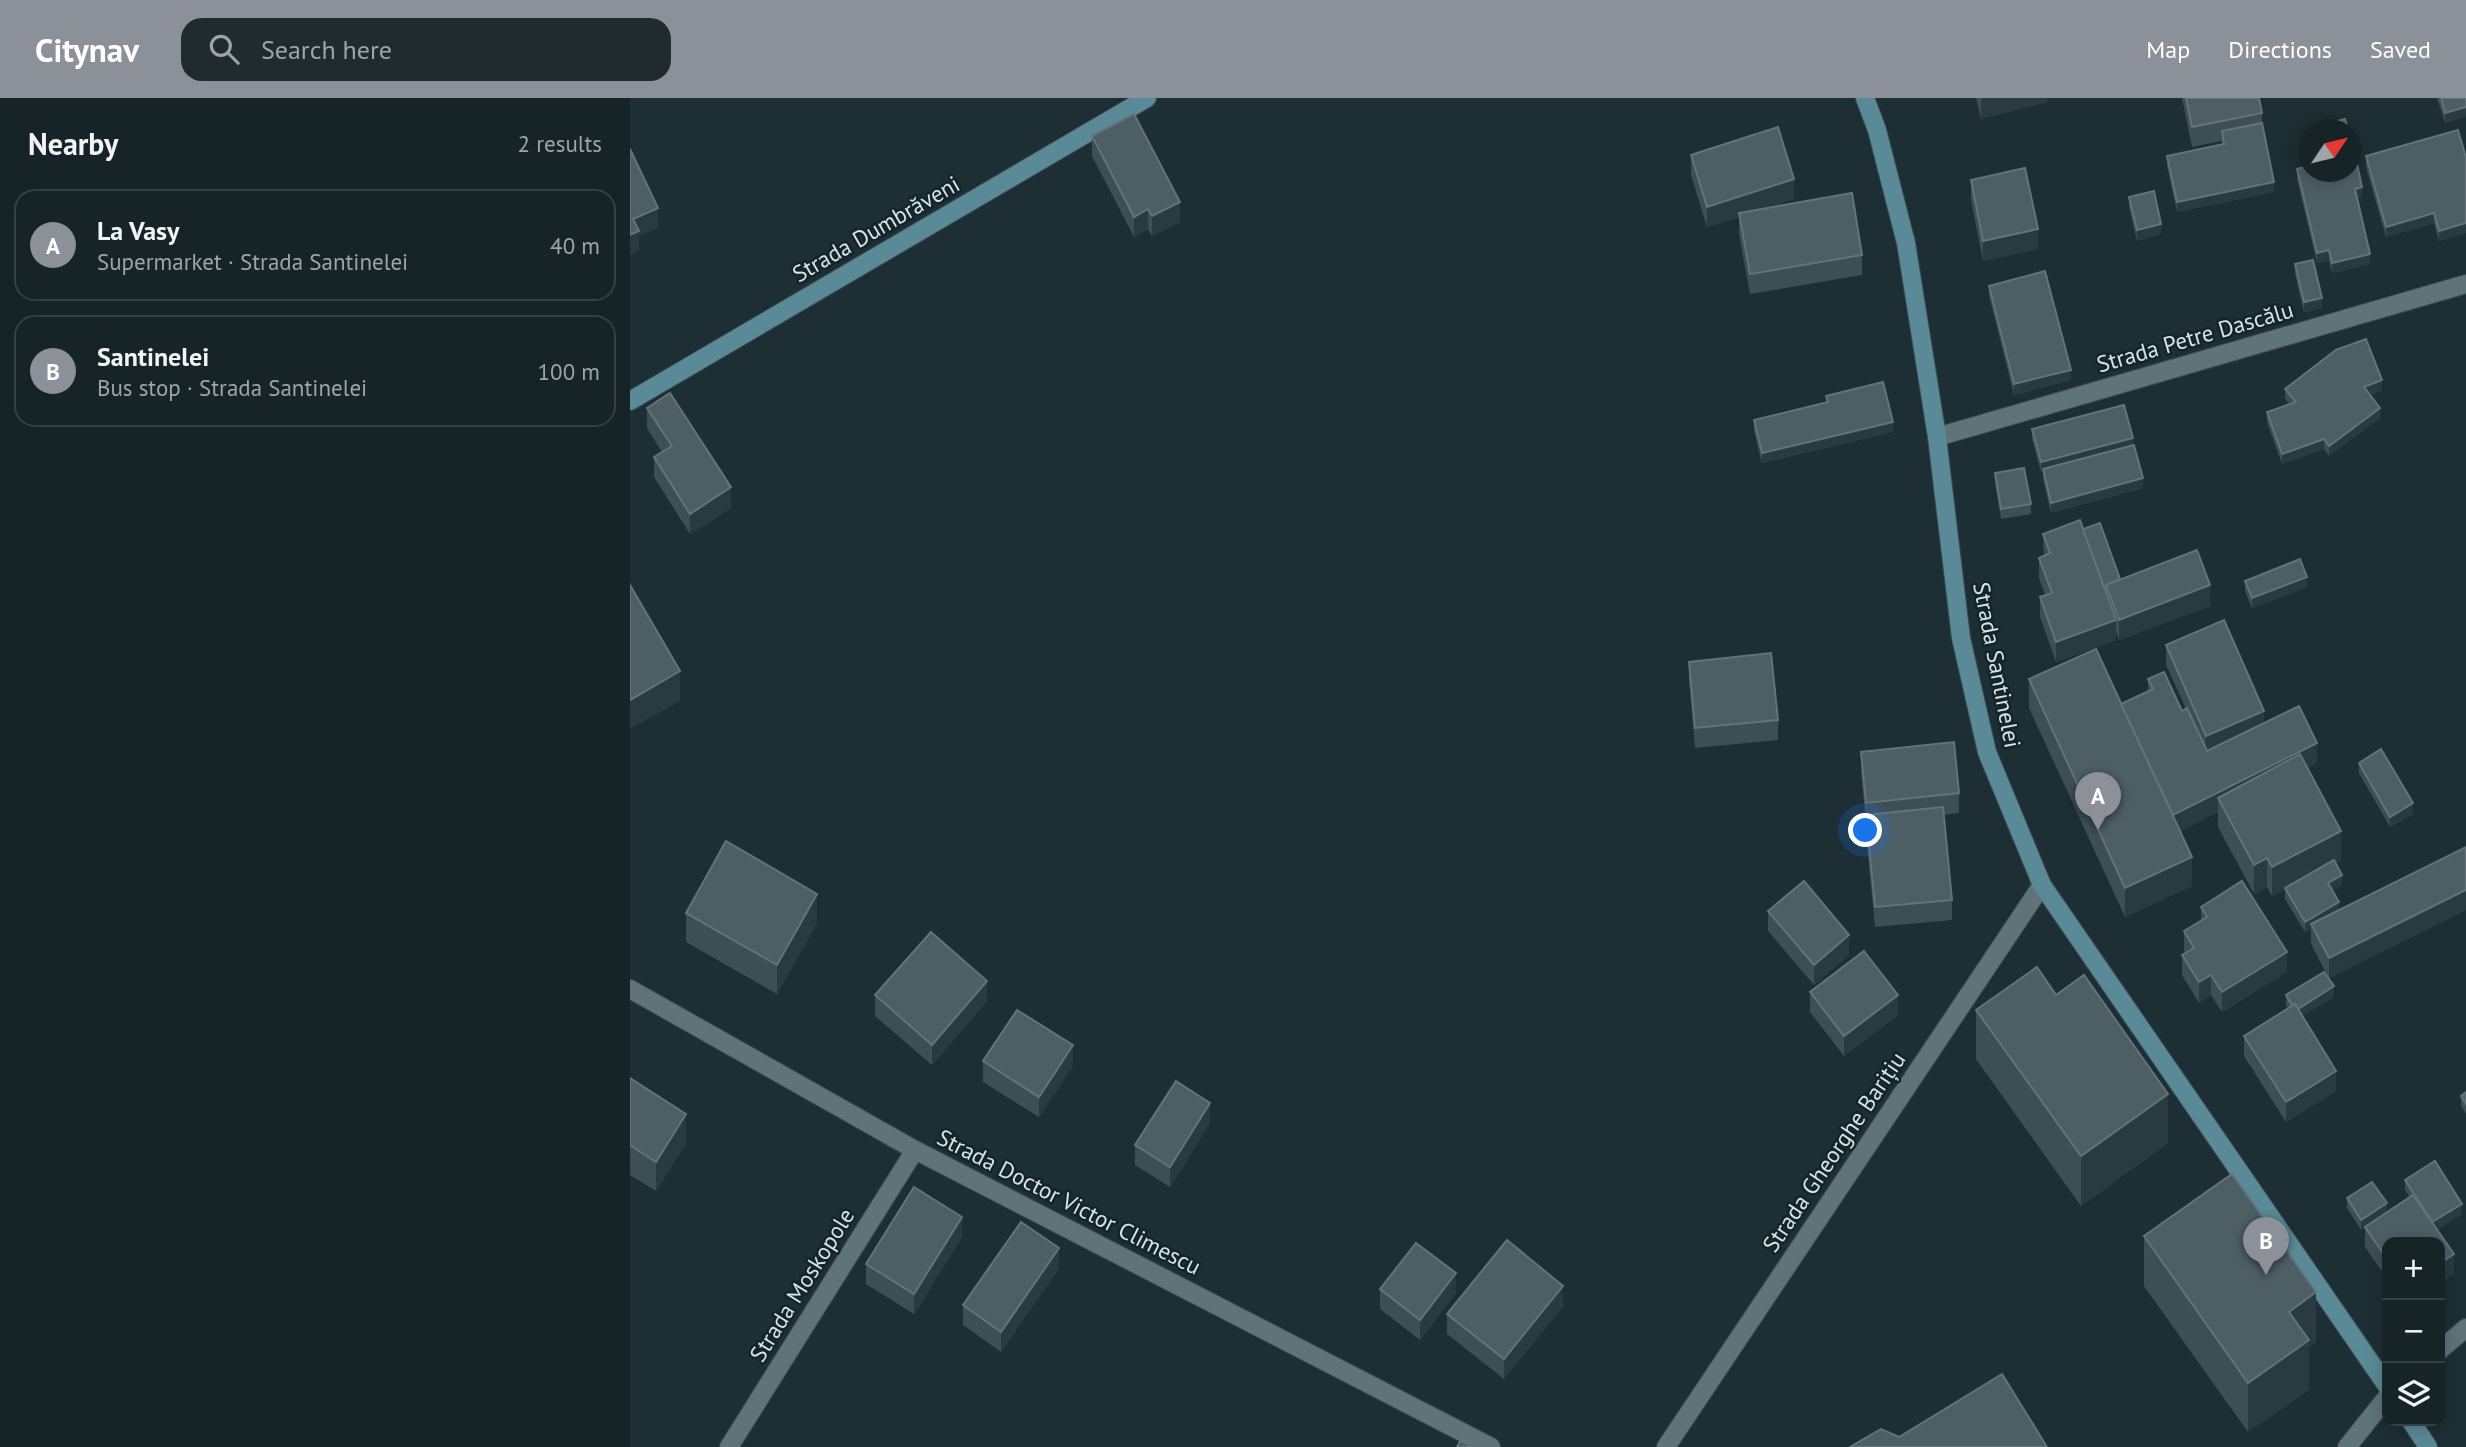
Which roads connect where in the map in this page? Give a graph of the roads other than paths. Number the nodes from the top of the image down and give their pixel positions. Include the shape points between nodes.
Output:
1 (1147, 98) edge
2 (1865, 98) edge
3 (2466, 284) edge
4 (630, 401) edge
5 (1937, 437) junction
6 (2042, 885) junction
7 (630, 989) edge
8 (915, 1150) junction
9 (2466, 1328) edge
10 (2445, 1346) edge
11 (2382, 1379) edge
12 (2382, 1403) edge
13 (2413, 1426) edge
14 (729, 1447) edge
15 (1491, 1447) edge
16 (1666, 1447) edge
17 (2347, 1447) edge
18 (2428, 1447) edge

1 - 4 street, Strada Dumbrăveni
2 - 5 street, Strada Santinelei via 1906,243
3 - 5 street, Strada Petre Dascălu
5 - 6 street, Strada Santinelei via 1961,638 1984,740
6 - 11 street, Strada Santinelei
6 - 16 street, Strada Gheorghe Barițiu
7 - 8 street, Strada Doctor Victor Climescu
8 - 14 street, Strada Moskopole
8 - 15 street, Strada Doctor Victor Climescu
9 - 10 street
12 - 17 street
13 - 18 street

